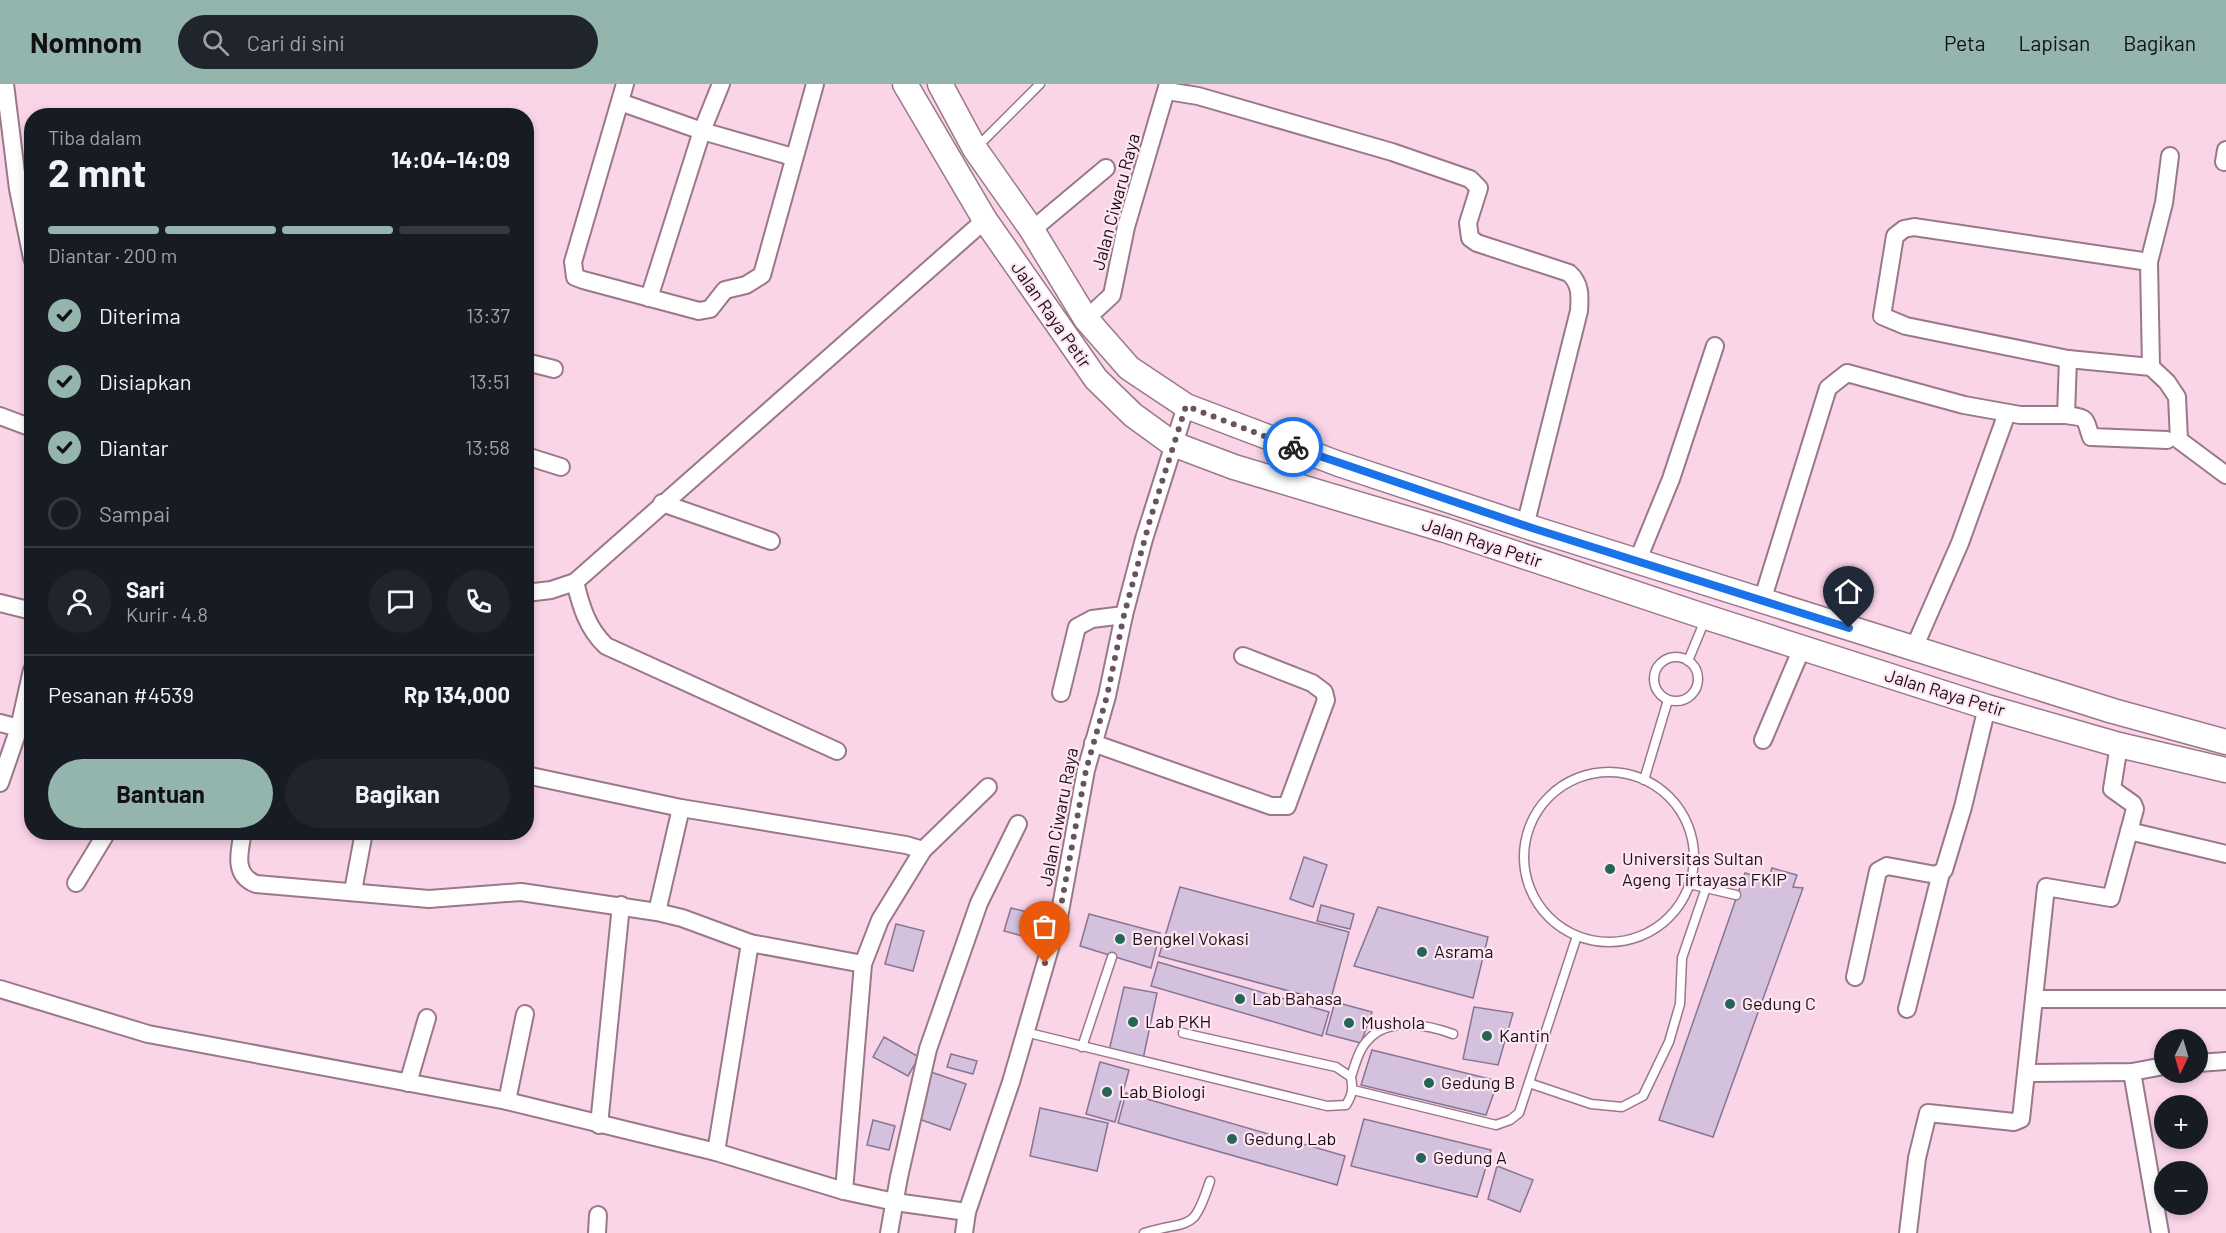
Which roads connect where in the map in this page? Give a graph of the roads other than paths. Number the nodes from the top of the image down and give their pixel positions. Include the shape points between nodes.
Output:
1 (5, 84) edge
2 (625, 84) edge
3 (721, 84) edge
4 (815, 84) edge
5 (905, 84) edge
6 (1041, 84) edge
7 (943, 86) edge
8 (1169, 89) edge
9 (620, 102) junction
10 (702, 131) junction
11 (975, 149) junction
12 (2170, 156) dead end
13 (793, 157) junction
14 (1106, 168) dead end
15 (24, 183) edge
16 (985, 220) junction
17 (1032, 231) junction
18 (2149, 262) junction
19 (649, 298) junction
20 (1086, 319) junction
21 (1715, 346) dead end
22 (2068, 359) junction
23 (534, 364) edge
24 (2151, 367) junction
25 (554, 369) dead end
26 (1186, 406) junction
27 (2007, 413) junction
28 (2066, 415) junction
29 (0, 416) edge
30 (24, 425) edge
31 (2167, 440) dead end
32 (1173, 444) junction
33 (534, 459) edge
34 (561, 467) dead end
35 (2226, 475) edge
36 (662, 503) junction
37 (1525, 526) junction
38 (771, 541) dead end
39 (1637, 562) junction
40 (575, 582) junction
41 (534, 592) edge
42 (1762, 601) junction
43 (0, 603) edge
44 (24, 609) edge
45 (1124, 615) junction
46 (1706, 617) junction
47 (1802, 648) junction
48 (1914, 648) junction
49 (1244, 656) dead end
50 (1688, 661) junction
51 (1061, 693) dead end
52 (1668, 700) junction
53 (24, 706) edge
54 (1987, 707) junction
55 (0, 723) edge
56 (19, 728) junction
57 (1763, 740) dead end
58 (2226, 742) edge
59 (1093, 743) junction
60 (2119, 745) junction
61 (837, 751) dead end
62 (2226, 770) edge
63 (534, 777) edge
64 (1644, 780) junction
65 (0, 783) edge
66 (988, 787) dead end
67 (681, 808) junction
68 (1018, 824) dead end
69 (2129, 831) junction
70 (102, 840) edge
71 (242, 840) edge
72 (362, 840) edge
73 (923, 850) junction
74 (2226, 854) edge
75 (1941, 873) junction
76 (76, 883) dead end
77 (1689, 884) junction
78 (1706, 888) junction
79 (352, 891) junction
80 (1736, 895) dead end
81 (621, 904) junction
82 (657, 912) junction
83 (1577, 936) junction
84 (750, 943) junction
85 (1112, 957) dead end
86 (863, 964) junction
87 (1855, 978) dead end
88 (0, 989) edge
89 (2034, 999) junction
90 (2226, 999) edge
91 (1907, 1009) dead end
92 (525, 1014) dead end
93 (427, 1018) dead end
94 (1025, 1032) junction
95 (1183, 1033) dead end
96 (1453, 1034) dead end
97 (1082, 1047) junction
98 (2226, 1061) edge
99 (2208, 1062) edge
100 (2154, 1068) edge
101 (2132, 1072) junction
102 (2026, 1073) junction
103 (1351, 1077) junction
104 (408, 1083) junction
105 (1529, 1083) junction
106 (1353, 1090) junction
107 (507, 1101) junction
108 (598, 1125) junction
109 (716, 1152) junction
110 (1210, 1181) dead end
111 (844, 1191) junction
112 (895, 1202) junction
113 (967, 1212) junction
114 (598, 1215) dead end
115 (597, 1233) edge
116 (890, 1233) edge
117 (964, 1233) edge
118 (1144, 1233) edge
119 (1908, 1233) edge
120 (2160, 1233) edge

1 - 15 street
2 - 9 street
3 - 10 street
4 - 13 street
5 - 16 main road, Jalan Raya Petir
6 - 11 lane
7 - 11 main road, Jalan Raya Petir
8 - 20 street, Jalan Ciwaru Raya via 1126,227 1112,295
8 - 37 street via 1392,152 1470,179 1479,188 1468,224 1470,238 1569,273 1575,279 1580,292 1579,311
9 - 10 street
9 - 19 street via 573,271 575,277 583,280
10 - 13 street
10 - 19 street
11 - 17 main road, Jalan Raya Petir
12 - 18 street via 2164,203
13 - 19 street via 758,279 725,290 715,305 705,311
14 - 17 street
16 - 32 main road, Jalan Raya Petir via 1096,379 1133,415
16 - 36 street
17 - 20 main road, Jalan Raya Petir
18 - 22 street via 1914,227 1895,236 1882,305 1882,316 1887,320
18 - 24 street
20 - 26 main road, Jalan Raya Petir via 1129,368
21 - 39 street via 1671,479
22 - 24 street
22 - 28 street
23 - 25 street
24 - 35 street via 2177,397 2179,440
26 - 32 street, Jalan Ciwaru Raya
26 - 37 main road, Jalan Raya Petir via 1339,464
27 - 28 street
27 - 42 street via 1847,373 1838,378 1828,388
27 - 48 street via 1960,543
28 - 31 street via 2083,417 2091,437
29 - 30 street
32 - 45 street, Jalan Ciwaru Raya
32 - 46 main road, Jalan Raya Petir
33 - 34 street
36 - 38 street
36 - 40 street
37 - 39 main road, Jalan Raya Petir
39 - 42 main road, Jalan Raya Petir
40 - 41 street
40 - 61 street via 584,616 606,646
42 - 48 main road, Jalan Raya Petir
43 - 44 street
45 - 51 street via 1092,619 1077,627
45 - 59 street, Jalan Ciwaru Raya
46 - 47 main road, Jalan Raya Petir
46 - 50 lane
47 - 54 main road, Jalan Raya Petir
47 - 57 street
48 - 58 main road, Jalan Raya Petir
49 - 59 street via 1312,683 1324,692 1326,700 1287,806 1271,806
50 - 52 lane via 1697,673 1696,688 1681,701
50 - 52 lane via 1672,658 1659,666 1654,681 1661,696
52 - 64 lane
53 - 56 street
54 - 60 main road, Jalan Raya Petir
54 - 75 street via 1963,807
55 - 56 street
56 - 65 street
59 - 94 street, Jalan Ciwaru Raya via 1059,917
60 - 62 main road, Jalan Raya Petir
60 - 69 street via 2112,789 2133,804
63 - 67 street
64 - 77 lane via 1668,796 1685,820 1694,849
64 - 83 lane via 1613,772 1581,777 1554,792 1533,817 1524,847 1526,878 1539,907
66 - 73 street
67 - 73 street
67 - 82 street
68 - 112 street via 979,903 928,1049
69 - 74 street
69 - 89 street via 2112,898 2046,887
70 - 76 street
71 - 79 street via 240,868 246,880 263,885
72 - 79 street
73 - 86 street via 880,920
75 - 87 street via 1887,866 1878,871
75 - 91 street
77 - 78 lane
77 - 83 lane via 1679,906 1668,918 1641,936 1609,942
78 - 80 lane
78 - 105 lane via 1682,958 1680,1004 1669,1042 1644,1096 1622,1107 1591,1104
79 - 81 street via 429,899 521,892
81 - 82 street
81 - 108 street
82 - 84 street
83 - 105 lane
84 - 86 street
84 - 109 street
85 - 97 lane
86 - 111 street
88 - 104 street via 148,1034
89 - 90 street
89 - 102 street
92 - 107 street
93 - 104 street
94 - 97 lane
94 - 113 street, Jalan Ciwaru Raya
95 - 103 lane via 1336,1067
96 - 103 lane via 1430,1025 1380,1030 1368,1039
97 - 106 lane via 1327,1106 1346,1104
98 - 99 street
100 - 101 street
101 - 102 street
101 - 120 street
102 - 119 street via 2018,1121 1928,1113 1917,1158
103 - 106 lane
104 - 107 street
105 - 106 lane via 1519,1113 1496,1125
107 - 108 street
108 - 109 street
109 - 111 street
110 - 118 lane via 1200,1212 1190,1223
111 - 112 street
112 - 113 street
112 - 116 street
113 - 117 street, Jalan Ciwaru Raya
114 - 115 street

